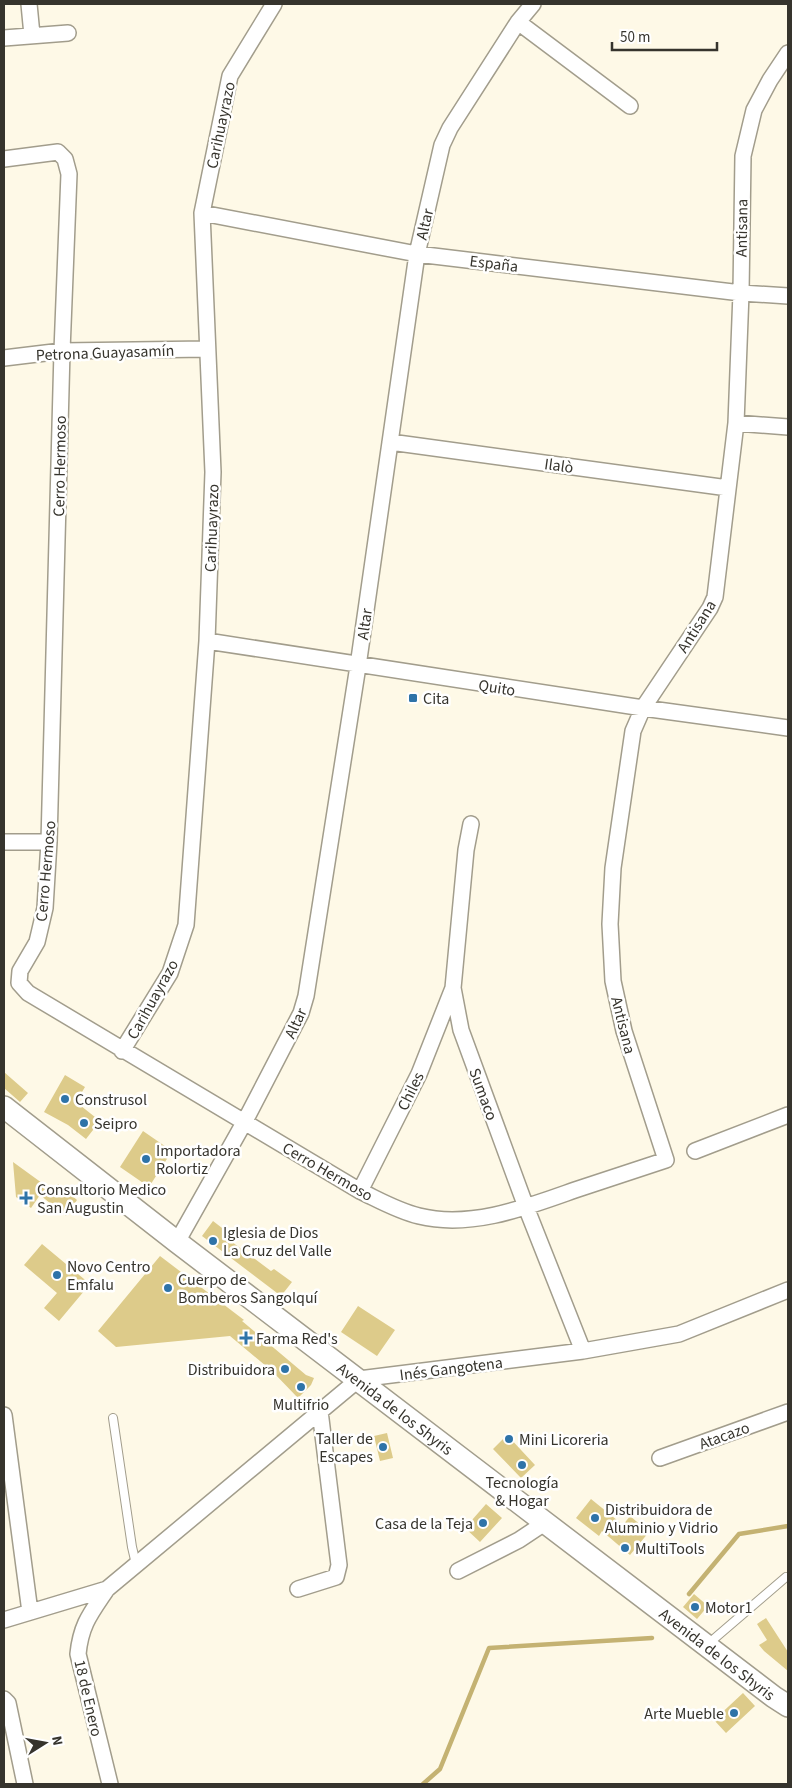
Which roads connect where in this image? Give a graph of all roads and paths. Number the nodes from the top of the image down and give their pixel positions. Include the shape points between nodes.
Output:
1 (29, 4) edge
2 (274, 4) edge
3 (533, 4) edge
4 (518, 22) junction
5 (68, 33) dead end
6 (32, 35) junction
7 (4, 38) edge
8 (788, 53) edge
9 (630, 106) dead end
10 (4, 159) edge
11 (202, 213) junction
12 (418, 254) junction
13 (741, 293) junction
14 (788, 296) edge
15 (207, 349) junction
16 (62, 351) junction
17 (4, 358) edge
18 (736, 423) junction
19 (788, 427) edge
20 (390, 442) junction
21 (728, 488) junction
22 (207, 641) junction
23 (358, 666) junction
24 (643, 708) junction
25 (788, 728) edge
26 (471, 824) dead end
27 (4, 842) edge
28 (49, 842) junction
29 (453, 988) junction
30 (122, 1050) junction
31 (4, 1108) edge
32 (788, 1115) edge
33 (245, 1121) junction
34 (695, 1151) dead end
35 (666, 1160) joint
36 (360, 1191) junction
37 (526, 1207) junction
38 (177, 1242) junction
39 (788, 1290) edge
40 (583, 1351) junction
41 (359, 1379) junction
42 (320, 1411) junction
43 (788, 1412) edge
44 (4, 1416) edge
45 (113, 1418) dead end
46 (660, 1458) dead end
47 (546, 1522) junction
48 (136, 1564) junction
49 (458, 1571) dead end
50 (786, 1577) dead end
51 (107, 1589) junction
52 (298, 1589) dead end
53 (30, 1612) junction
54 (4, 1620) edge
55 (706, 1646) junction
56 (4, 1699) edge
57 (788, 1706) edge
58 (25, 1784) edge
59 (110, 1784) edge

1 - 6 street
2 - 11 street, Carihuayrazo via 230,76
3 - 4 street, Altar
4 - 9 street
4 - 12 street, Altar via 442,145
5 - 6 street
6 - 7 street
8 - 13 street, Antisana via 754,110 743,156
10 - 16 street, Cerro Hermoso via 58,152 68,166
11 - 12 street, España
11 - 15 street, Carihuayrazo
12 - 13 street, España
12 - 20 street, Altar
13 - 14 street, España
13 - 18 street, Antisana
15 - 16 street, Petrona Guayasamín
15 - 22 street, Carihuayrazo via 213,472
16 - 17 street, Petrona Guayasamín
16 - 28 street, Cerro Hermoso
18 - 19 street
18 - 21 street, Antisana
20 - 21 street, Ilalò
20 - 23 street, Altar
21 - 24 street, Antisana via 715,597
22 - 23 street, Quito
22 - 30 street, Carihuayrazo via 186,925 170,973
23 - 24 street, Quito
23 - 33 street, Altar via 306,996 301,1013
24 - 25 street, Quito
24 - 35 street, Antisana via 633,731 613,868 610,924 614,981 624,1031
26 - 29 street, Sumaco
27 - 28 street
28 - 30 street, Cerro Hermoso via 46,908 37,942 20,971 19,983 28,993
29 - 36 street, Chiles via 419,1074
29 - 37 street, Sumaco via 461,1030
30 - 33 street, Cerro Hermoso
31 - 38 main road, Avenida de los Shyris
32 - 34 street
33 - 36 street, Cerro Hermoso
33 - 38 street, Altar
35 - 37 street, Cerro Hermoso
36 - 37 street, Cerro Hermoso via 419,1216 442,1219 470,1219
37 - 40 street, Sumaco
38 - 41 main road, Avenida de los Shyris
39 - 40 street, Inés Gangotena via 679,1334
40 - 41 street, Inés Gangotena
41 - 42 street
41 - 47 main road, Avenida de los Shyris
42 - 48 street
42 - 52 street via 338,1574
43 - 46 street, Atacazo
44 - 53 street
45 - 48 lane
47 - 49 street via 519,1540
47 - 55 main road, Avenida de los Shyris
48 - 51 street
50 - 55 lane
51 - 53 street
51 - 59 street, 18 de Enero via 87,1618 78,1654
53 - 54 street
55 - 57 main road, Avenida de los Shyris
56 - 58 street via 8,1703

